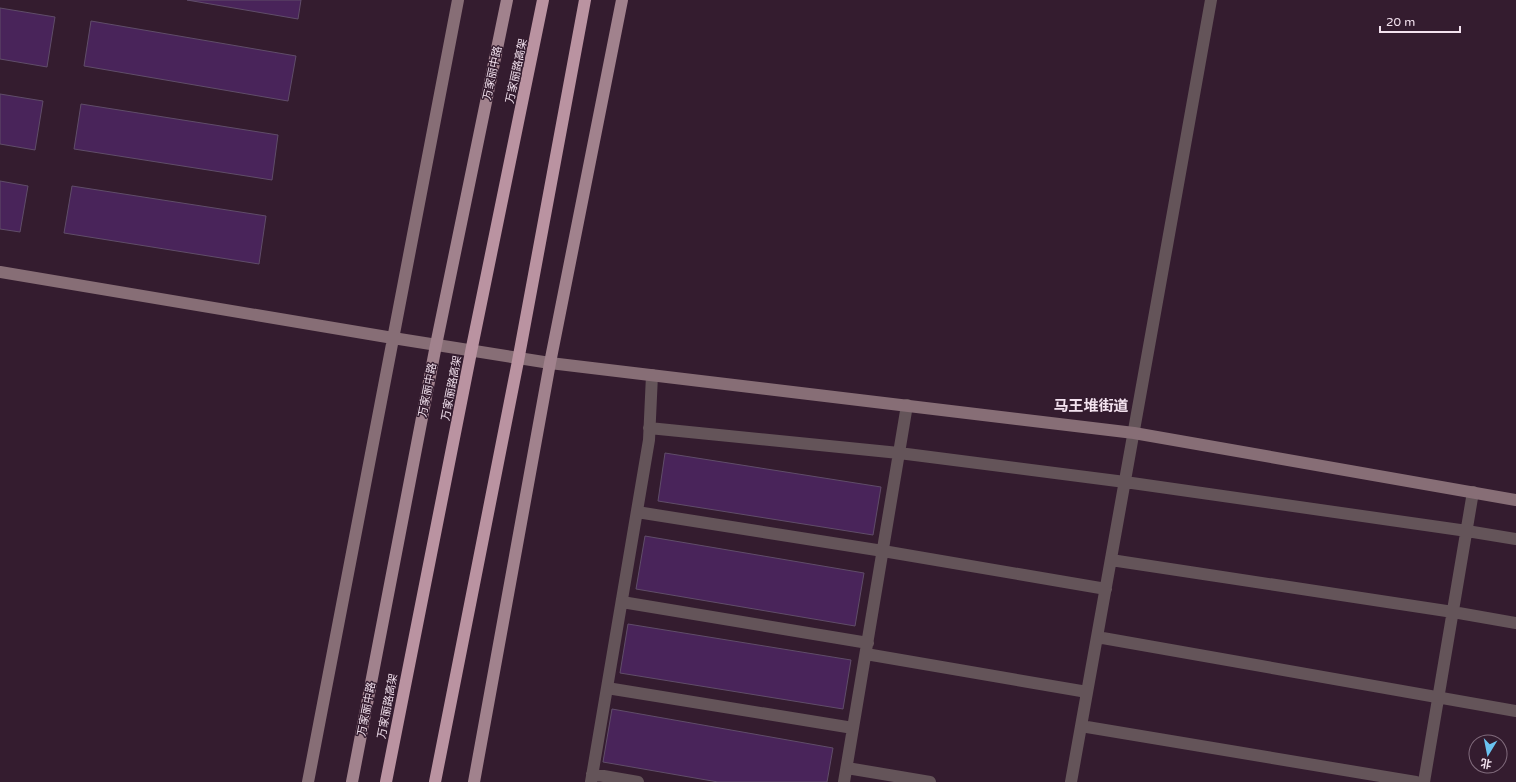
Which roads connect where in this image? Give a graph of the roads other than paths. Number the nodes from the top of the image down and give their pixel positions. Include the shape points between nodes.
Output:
1 (458, 0) edge
2 (507, 0) edge
3 (543, 0) edge
4 (585, 0) edge
5 (622, 0) edge
6 (1211, 0) edge
7 (0, 272) edge
8 (393, 338) junction
9 (436, 346) junction
10 (550, 363) junction
11 (652, 375) junction
12 (907, 406) junction
13 (650, 428) junction
14 (1134, 433) junction
15 (899, 452) junction
16 (1125, 482) junction
17 (1473, 492) junction
18 (1516, 500) edge
19 (637, 512) junction
20 (1467, 531) junction
21 (1516, 539) edge
22 (883, 551) junction
23 (1111, 560) junction
24 (1106, 589) junction
25 (622, 602) junction
26 (1453, 612) junction
27 (1516, 623) edge
28 (1097, 637) junction
29 (867, 649) junction
30 (607, 688) junction
31 (1087, 692) junction
32 (1439, 697) junction
33 (1516, 711) edge
34 (1081, 726) junction
35 (854, 728) junction
36 (847, 768) junction
37 (592, 778) edge
38 (308, 782) edge
39 (352, 782) edge
40 (386, 782) edge
41 (435, 782) edge
42 (474, 782) edge
43 (638, 782) edge
44 (844, 782) edge
45 (930, 782) edge
46 (1071, 782) edge
47 (1416, 782) edge
48 (1424, 782) edge

1 - 8 street
2 - 9 main road, 万家丽中路
3 - 40 highway, 万家丽路高架, bridge
4 - 41 highway, bridge via 518,361
5 - 10 main road
6 - 14 street
7 - 8 street
8 - 9 street
8 - 38 street
9 - 10 street
9 - 39 main road, 万家丽中路
10 - 11 street
10 - 42 main road
11 - 12 street
11 - 13 street
12 - 14 street
12 - 15 street
13 - 15 street
13 - 19 street
14 - 16 street
14 - 17 street
15 - 16 street
15 - 22 street
16 - 20 street
16 - 23 street
17 - 18 street
17 - 20 street
19 - 22 street
19 - 25 street
20 - 21 street
20 - 26 street
22 - 24 street
22 - 29 street
23 - 24 street
23 - 26 street
24 - 28 street
25 - 29 street
25 - 30 street
26 - 27 street
26 - 32 street
28 - 31 street
28 - 32 street
29 - 31 street
29 - 35 street
30 - 35 street
30 - 37 street
31 - 34 street
32 - 33 street
32 - 48 street
34 - 46 street
34 - 47 street
35 - 36 street
36 - 44 street
36 - 45 street
37 - 43 street

